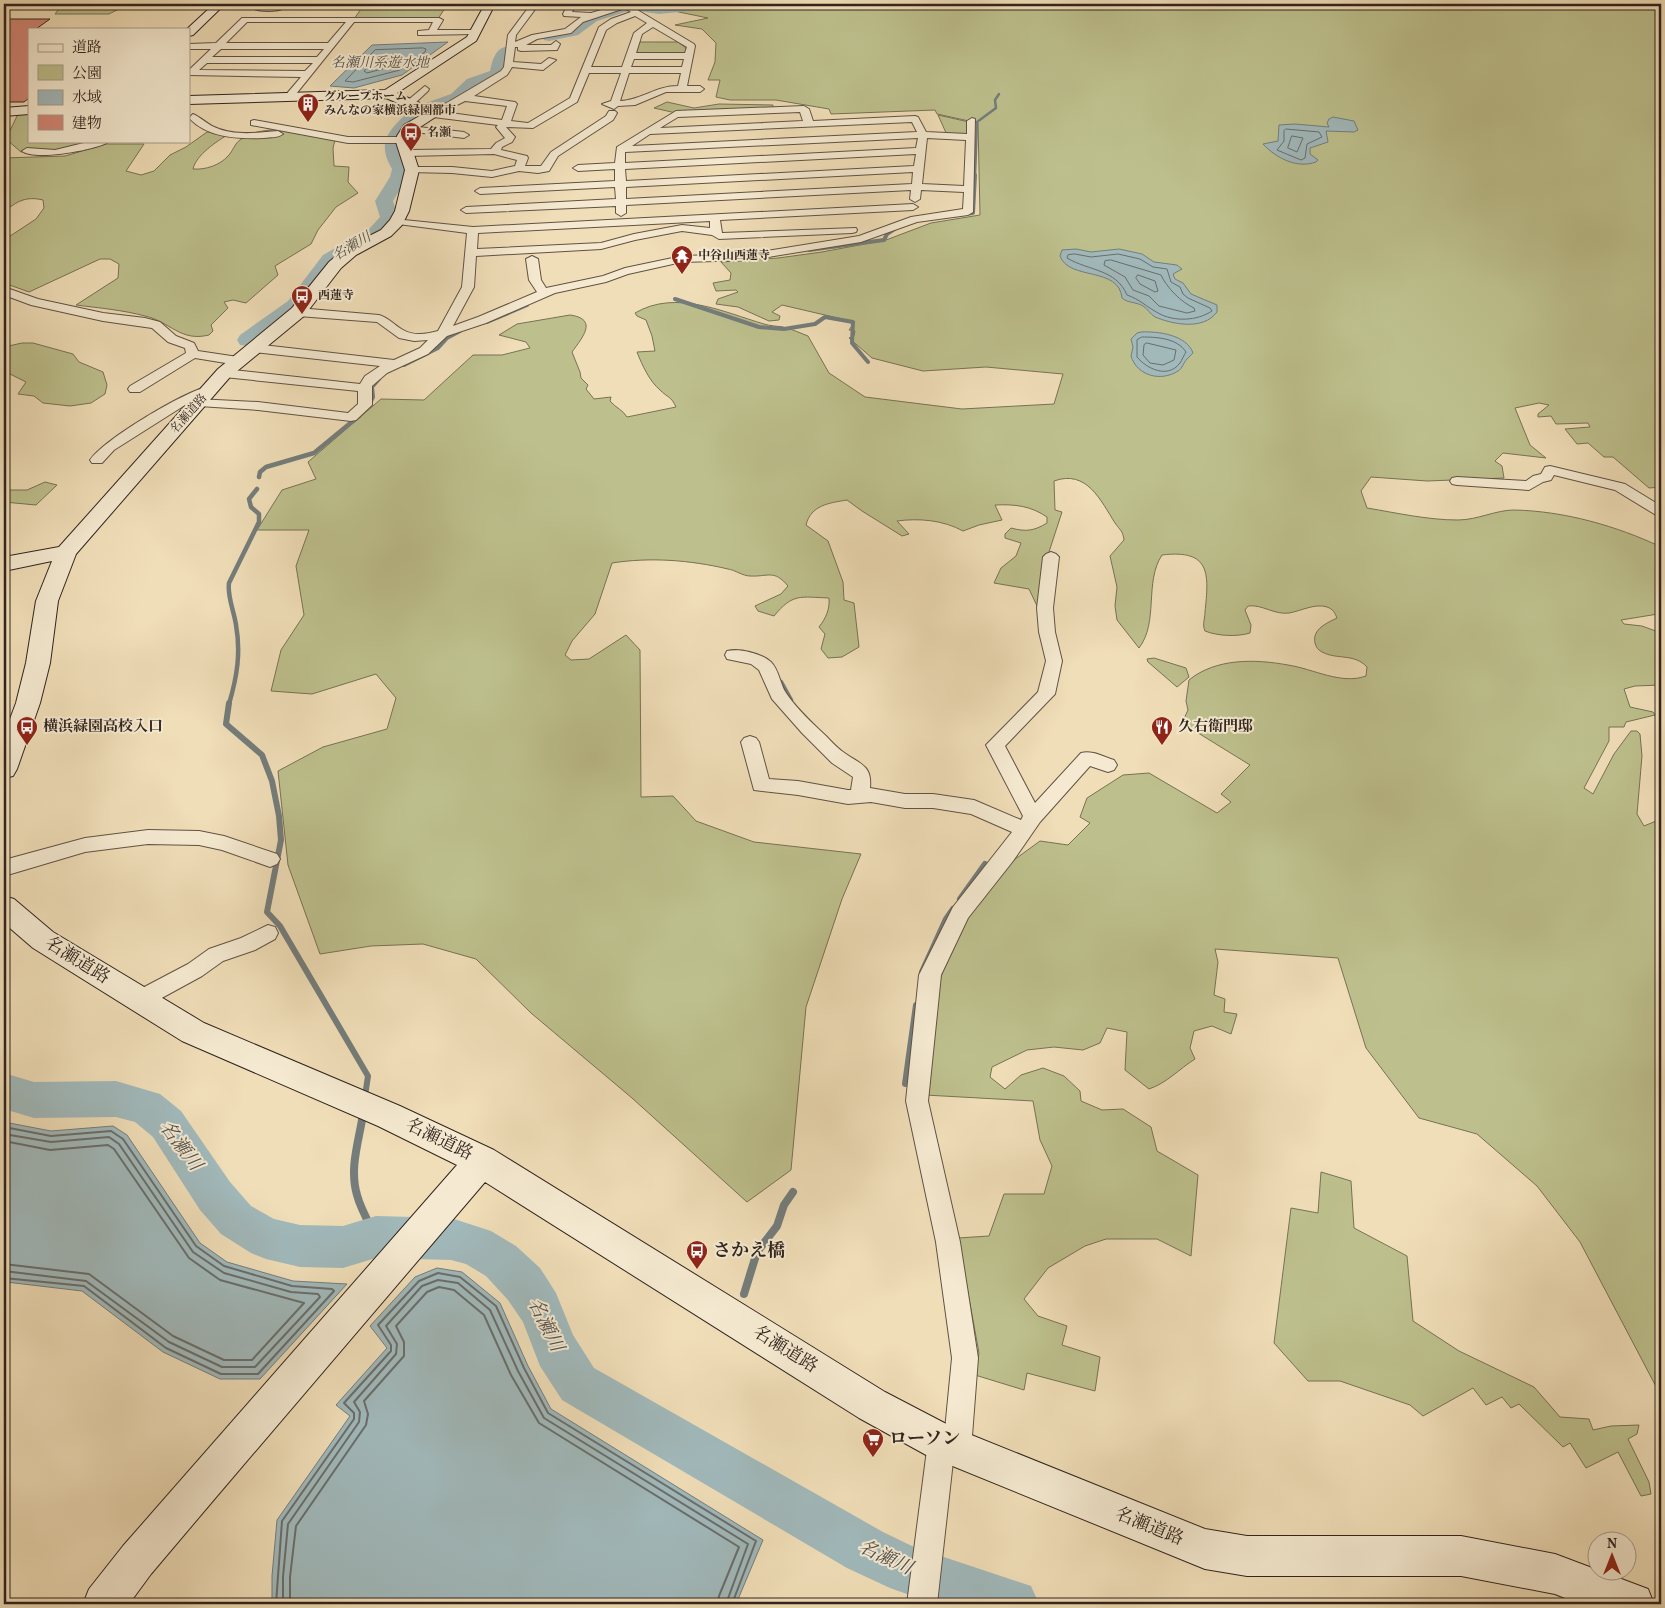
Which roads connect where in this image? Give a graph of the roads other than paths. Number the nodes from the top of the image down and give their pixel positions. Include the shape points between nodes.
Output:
1 (220, 4) edge
2 (260, 4) edge
3 (450, 4) edge
4 (490, 4) edge
5 (535, 4) edge
6 (572, 4) edge
7 (627, 4) edge
8 (406, 7) dead end
9 (286, 8) dead end
10 (636, 13) junction
11 (591, 15) junction
12 (352, 20) junction
13 (653, 23) junction
14 (190, 32) edge
15 (474, 32) junction
16 (232, 33) junction
17 (242, 33) dead end
18 (332, 33) dead end
19 (341, 33) junction
20 (351, 33) dead end
21 (411, 33) dead end
22 (431, 33) junction
23 (512, 35) junction
24 (547, 35) junction
25 (556, 44) dead end
26 (190, 46) edge
27 (218, 46) junction
28 (331, 46) junction
29 (510, 47) junction
30 (630, 56) junction
31 (689, 56) junction
32 (204, 60) junction
33 (320, 60) junction
34 (552, 60) dead end
35 (508, 64) junction
36 (585, 70) junction
37 (626, 70) junction
38 (686, 70) junction
39 (307, 74) junction
40 (425, 89) dead end
41 (682, 89) junction
42 (700, 89) dead end
43 (388, 94) junction
44 (289, 96) junction
45 (464, 98) junction
46 (190, 100) edge
47 (410, 104) junction
48 (612, 107) junction
49 (28, 110) edge
50 (4, 112) edge
51 (433, 114) junction
52 (972, 121) dead end
53 (194, 122) edge
54 (505, 122) junction
55 (254, 123) dead end
56 (809, 124) junction
57 (744, 127) junction
58 (648, 131) junction
59 (307, 133) junction
60 (464, 135) dead end
61 (922, 135) junction
62 (972, 137) junction
63 (101, 142) edge
64 (748, 143) junction
65 (403, 146) junction
66 (620, 149) junction
67 (28, 151) dead end
68 (497, 151) junction
69 (921, 151) junction
70 (751, 160) junction
71 (620, 166) junction
72 (519, 168) junction
73 (578, 168) dead end
74 (919, 169) junction
75 (492, 174) junction
76 (755, 177) junction
77 (620, 184) junction
78 (917, 187) junction
79 (969, 189) junction
80 (480, 191) junction
81 (758, 195) junction
82 (621, 202) junction
83 (466, 210) junction
84 (917, 213) junction
85 (763, 215) junction
86 (716, 217) junction
87 (398, 221) junction
88 (621, 222) junction
89 (454, 228) junction
90 (889, 228) junction
91 (473, 230) junction
92 (715, 232) junction
93 (792, 233) junction
94 (794, 250) junction
95 (472, 253) junction
96 (532, 255) junction
97 (4, 291) edge
98 (544, 294) junction
99 (298, 312) junction
100 (443, 333) junction
101 (253, 348) junction
102 (193, 354) junction
103 (238, 361) junction
104 (397, 364) junction
105 (224, 373) junction
106 (365, 388) junction
107 (135, 389) dead end
108 (204, 396) junction
109 (97, 460) dead end
110 (1457, 481) dead end
111 (1661, 512) edge
112 (66, 552) junction
113 (1051, 557) dead end
114 (4, 564) edge
115 (733, 656) dead end
116 (750, 742) dead end
117 (1108, 765) dead end
118 (4, 769) edge
119 (860, 796) junction
120 (1029, 823) junction
121 (270, 859) dead end
122 (4, 868) edge
123 (4, 907) edge
124 (268, 933) dead end
125 (139, 1000) junction
126 (482, 1161) junction
127 (949, 1446) junction
128 (922, 1600) edge
129 (104, 1604) edge
130 (1633, 1604) edge

1 - 14 street
2 - 9 street via 256,8
3 - 8 street via 447,7
4 - 15 street
5 - 23 street
6 - 11 street via 567,14
7 - 10 street
7 - 11 street
10 - 13 street
10 - 36 street via 602,29
11 - 24 street via 568,31
12 - 16 street via 245,20
12 - 19 street
12 - 22 street via 439,20
13 - 30 street via 639,30
13 - 31 street via 691,46
15 - 22 street
15 - 43 street via 472,39
16 - 17 street
16 - 27 street
18 - 19 street
19 - 20 street
19 - 28 street
21 - 22 street
23 - 24 street
23 - 29 street
24 - 29 street
25 - 29 street via 554,48
26 - 27 street
27 - 28 street
27 - 32 street
28 - 33 street
29 - 35 street
30 - 31 street
30 - 37 street
31 - 38 street
32 - 33 street
32 - 39 street via 190,73
33 - 39 street
34 - 35 street via 543,67
35 - 45 street via 500,76
36 - 37 street
36 - 54 street via 574,102 530,126
37 - 38 street
37 - 48 street
38 - 41 street
39 - 44 street
40 - 47 street
41 - 42 street
41 - 48 street via 665,89 632,103
43 - 44 street
43 - 47 street
44 - 46 street
45 - 51 street
45 - 54 street via 512,104
47 - 51 street
48 - 72 street via 610,118 554,154 547,169
49 - 50 street
51 - 54 street
51 - 65 street
52 - 62 street
53 - 59 street via 238,136
54 - 68 street via 501,127 510,136 509,140 499,145
55 - 59 street
56 - 57 street
56 - 58 street via 804,109 676,114
56 - 61 street via 915,119
57 - 58 street
57 - 64 street
58 - 66 street
59 - 65 street
60 - 65 street
61 - 62 street
61 - 64 street
61 - 69 street
62 - 79 street
63 - 67 street via 55,153
64 - 66 street
64 - 70 street
65 - 68 street via 473,153
65 - 75 street via 452,170
65 - 87 street via 402,211
66 - 71 street
68 - 72 street via 523,158
69 - 70 street
69 - 74 street
70 - 71 street
70 - 76 street
71 - 73 street
71 - 77 street
72 - 75 street
74 - 76 street
74 - 78 street
75 - 80 street
76 - 77 street
76 - 81 street
77 - 80 street
77 - 82 street
78 - 79 street
78 - 81 street
78 - 84 street
79 - 84 street via 968,212
80 - 83 street
81 - 82 street
81 - 85 street
82 - 83 street
82 - 88 street
83 - 89 street
84 - 85 street
84 - 90 street
85 - 86 street
86 - 88 street
86 - 92 street
87 - 89 street
87 - 99 street, 名瀬道路 via 386,234 350,252 334,265
88 - 91 street
89 - 91 street
90 - 93 street
90 - 94 street via 861,239
91 - 95 street
92 - 93 street via 719,236
92 - 96 street via 682,228 601,246
93 - 94 street
94 - 98 street via 749,257 682,259
95 - 96 street
95 - 100 street via 468,287
96 - 98 street via 535,280
97 - 102 street via 35,302 156,325 172,339 190,346
98 - 100 street
99 - 100 street via 380,319 408,336
99 - 101 street, 名瀬道路
100 - 104 street via 424,351
101 - 103 street, 名瀬道路
101 - 104 street
102 - 103 street
102 - 107 street
103 - 105 street, 名瀬道路
104 - 106 street via 382,370 370,379
105 - 106 street
105 - 108 street, 名瀬道路
106 - 108 street via 365,405 351,416 258,406
108 - 109 street via 193,395 109,447
108 - 112 street, 名瀬道路
110 - 111 street via 1529,486 1546,477 1550,470 1620,487
112 - 114 street
112 - 118 street, 名瀬道路 via 47,601 38,663 28,703
113 - 120 street via 1045,608 1054,661 1050,685 1046,694 994,745
115 - 119 street via 756,660 766,667 778,695 838,758 862,776
116 - 119 street via 761,785
117 - 120 street via 1087,758
119 - 120 street via 905,801 933,800 974,807
120 - 127 street via 960,913 930,975 917,1101 948,1242 965,1358
121 - 122 street via 199,838 148,837 85,845
123 - 125 street, 名瀬道路 via 43,940
124 - 125 street via 216,955
125 - 126 street, 名瀬道路 via 193,1032 372,1109
126 - 127 street, 名瀬道路 via 872,1404
126 - 129 street via 197,1489
127 - 128 street
127 - 130 street, 名瀬道路 via 1205,1549 1247,1556 1461,1556 1555,1574

